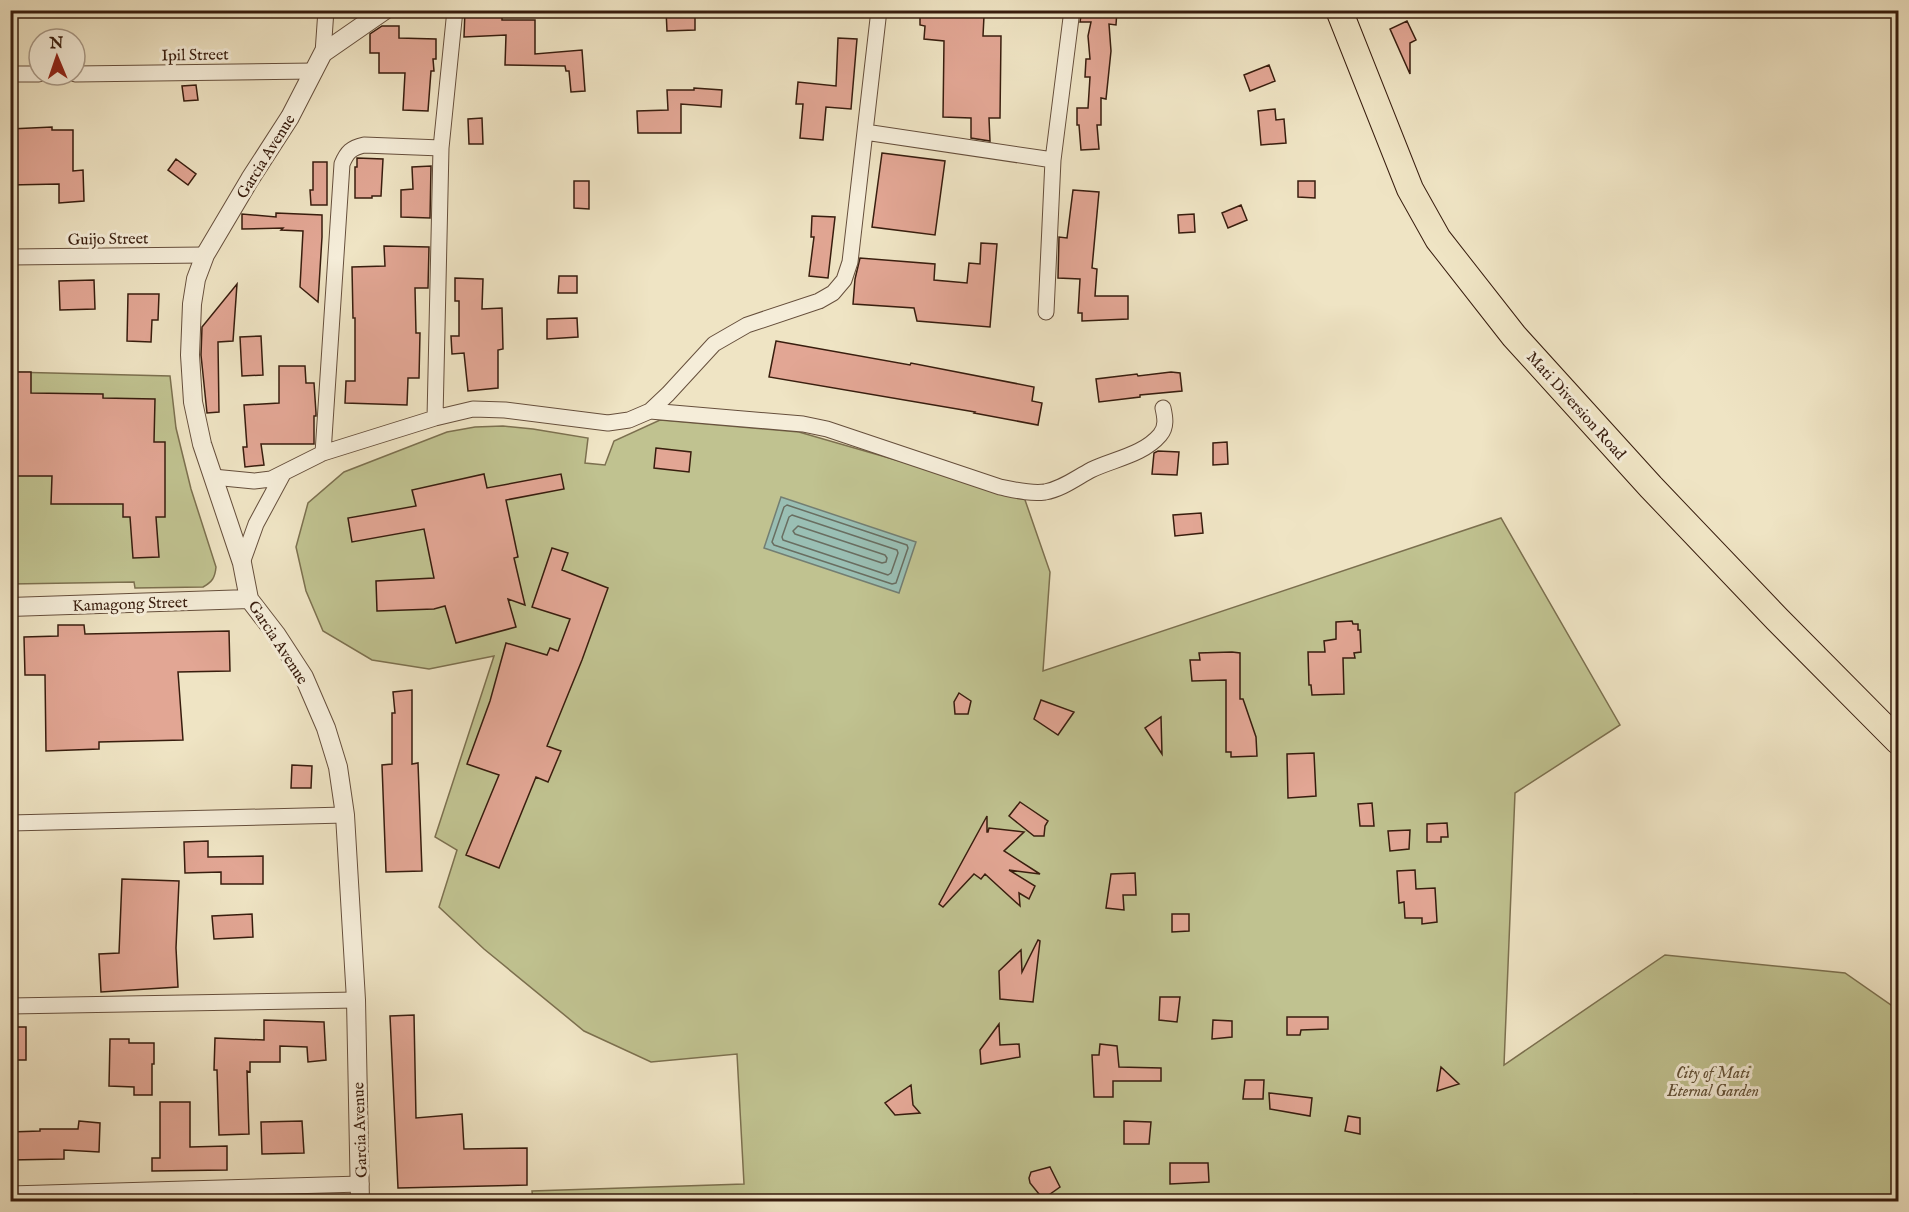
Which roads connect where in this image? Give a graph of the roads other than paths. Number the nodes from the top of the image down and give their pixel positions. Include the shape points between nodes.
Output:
1 (327, 10) edge
2 (385, 10) edge
3 (455, 10) edge
4 (879, 10) edge
5 (1072, 10) edge
6 (1339, 10) edge
7 (324, 53) junction
8 (315, 71) junction
9 (10, 74) edge
10 (27, 74) edge
11 (87, 74) edge
12 (865, 132) junction
13 (441, 148) junction
14 (1053, 160) junction
15 (205, 255) junction
16 (10, 258) edge
17 (1046, 312) dead end
18 (1163, 408) dead end
19 (650, 411) junction
20 (435, 418) junction
21 (323, 453) junction
22 (283, 474) junction
23 (213, 477) junction
24 (242, 563) junction
25 (249, 599) junction
26 (10, 607) edge
27 (1899, 741) edge
28 (345, 815) junction
29 (10, 823) edge
30 (356, 1000) junction
31 (10, 1006) edge
32 (361, 1193) edge
33 (10, 1194) edge

1 - 7 street, Garcia Avenue
2 - 7 street
3 - 13 street
4 - 12 street
5 - 14 street
6 - 27 highway, Mati Diversion Road via 1410,189 1438,239 1514,336 1644,479
7 - 8 street, Garcia Avenue
8 - 11 street, Ipil Street
8 - 15 street, Garcia Avenue
9 - 10 street
12 - 14 street
12 - 19 street via 850,262 844,280 819,301 747,325 714,344
13 - 20 street
13 - 21 street via 364,145 352,147 342,164
14 - 17 street
15 - 16 street, Guijo Street
15 - 23 street, Garcia Avenue via 194,287 190,355 193,402
18 - 19 street via 1164,429 1160,436 1136,453 1047,492 1029,493 827,429
19 - 20 street via 608,423 473,409
20 - 21 street
21 - 22 street
22 - 23 street via 254,481
22 - 24 street via 256,524
23 - 24 street, Garcia Avenue
24 - 25 street, Garcia Avenue
25 - 26 street, Kamagong Street
25 - 28 street, Garcia Avenue via 304,677 338,767
28 - 29 street
28 - 30 street, Garcia Avenue
30 - 31 street
30 - 32 street, Garcia Avenue
32 - 33 street

